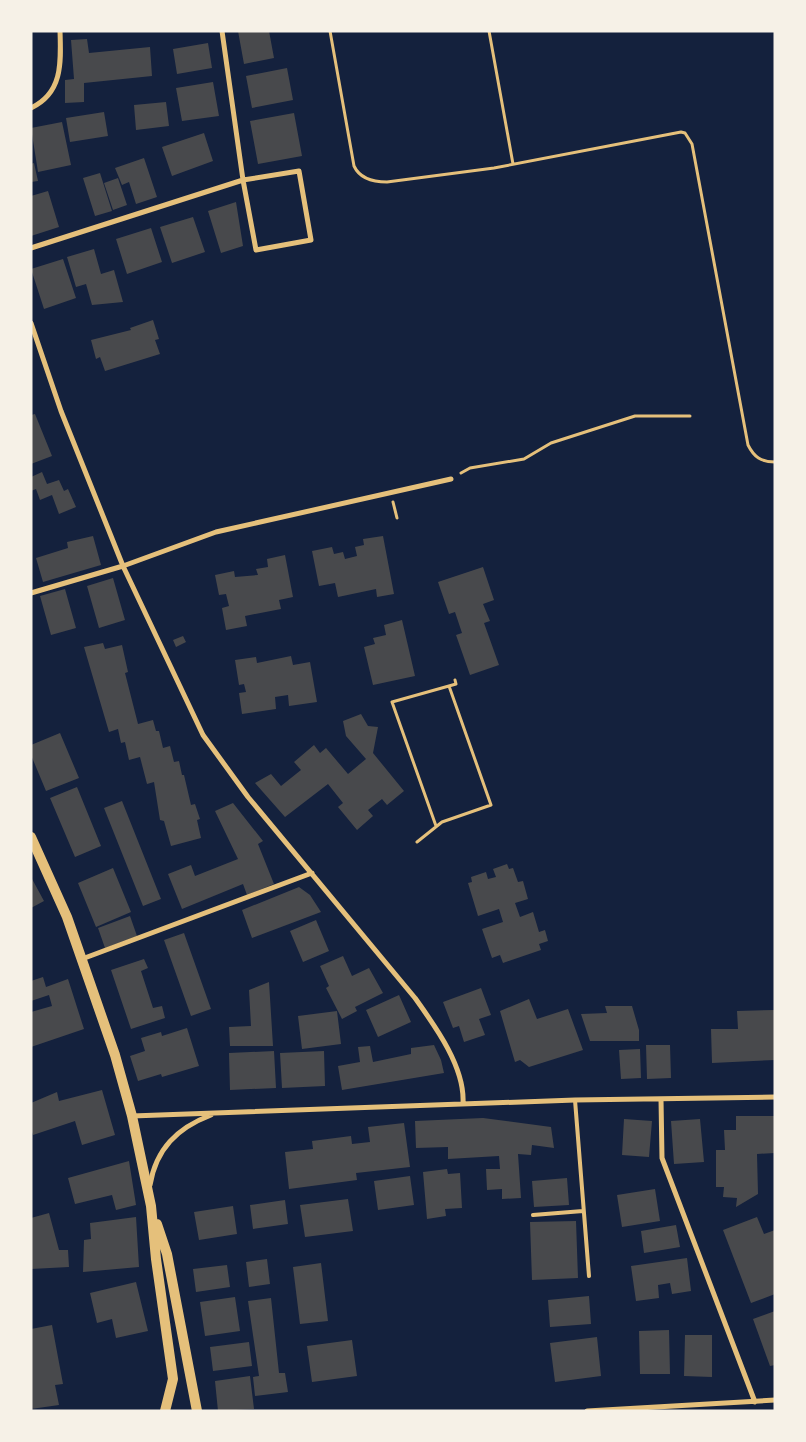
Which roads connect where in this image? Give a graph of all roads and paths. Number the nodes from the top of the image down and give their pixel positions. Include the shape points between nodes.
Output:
1 (60, 31) edge
2 (222, 31) edge
3 (330, 31) edge
4 (490, 31) edge
5 (31, 108) edge
6 (513, 164) junction
7 (243, 180) junction
8 (31, 248) edge
9 (31, 323) edge
10 (690, 416) dead end
11 (775, 462) edge
12 (451, 479) joint
13 (123, 566) junction
14 (31, 593) edge
15 (455, 680) dead end
16 (449, 686) junction
17 (436, 826) junction
18 (31, 837) edge
19 (416, 842) dead end
20 (312, 874) junction
21 (82, 959) junction
22 (775, 1098) edge
23 (661, 1099) junction
24 (575, 1100) junction
25 (463, 1103) junction
26 (214, 1114) junction
27 (132, 1116) junction
28 (148, 1190) junction
29 (152, 1206) junction
30 (583, 1211) junction
31 (534, 1215) dead end
32 (589, 1276) dead end
33 (775, 1400) edge
34 (755, 1402) junction
35 (165, 1411) edge
36 (197, 1411) edge
37 (587, 1411) edge

1 - 5 street via 61,59 53,90 44,102
2 - 7 street
3 - 6 path via 354,166 360,174 371,180 387,182
4 - 6 path
6 - 11 path via 685,133 692,144 748,445 761,460
7 - 7 street via 256,250 311,240 299,171
7 - 8 street
9 - 13 street via 61,411
10 - 12 path via 634,416 551,443 524,459 470,468
12 - 13 street via 216,532
13 - 14 street
13 - 20 street via 203,735 248,797
15 - 16 path via 456,684
16 - 17 path via 491,805
16 - 17 path via 392,702
17 - 19 path
18 - 21 main road via 68,917
20 - 21 street
20 - 25 street via 437,1029 456,1068
21 - 27 main road
22 - 23 street
23 - 24 street
23 - 34 street via 662,1158
24 - 25 street
24 - 30 lane
25 - 26 street
26 - 27 street
26 - 28 street via 181,1130 169,1140 159,1154
27 - 28 main road
28 - 29 main road
29 - 35 main road via 173,1379
29 - 36 main road via 167,1254
30 - 31 lane
30 - 32 lane
33 - 34 street
34 - 37 street

